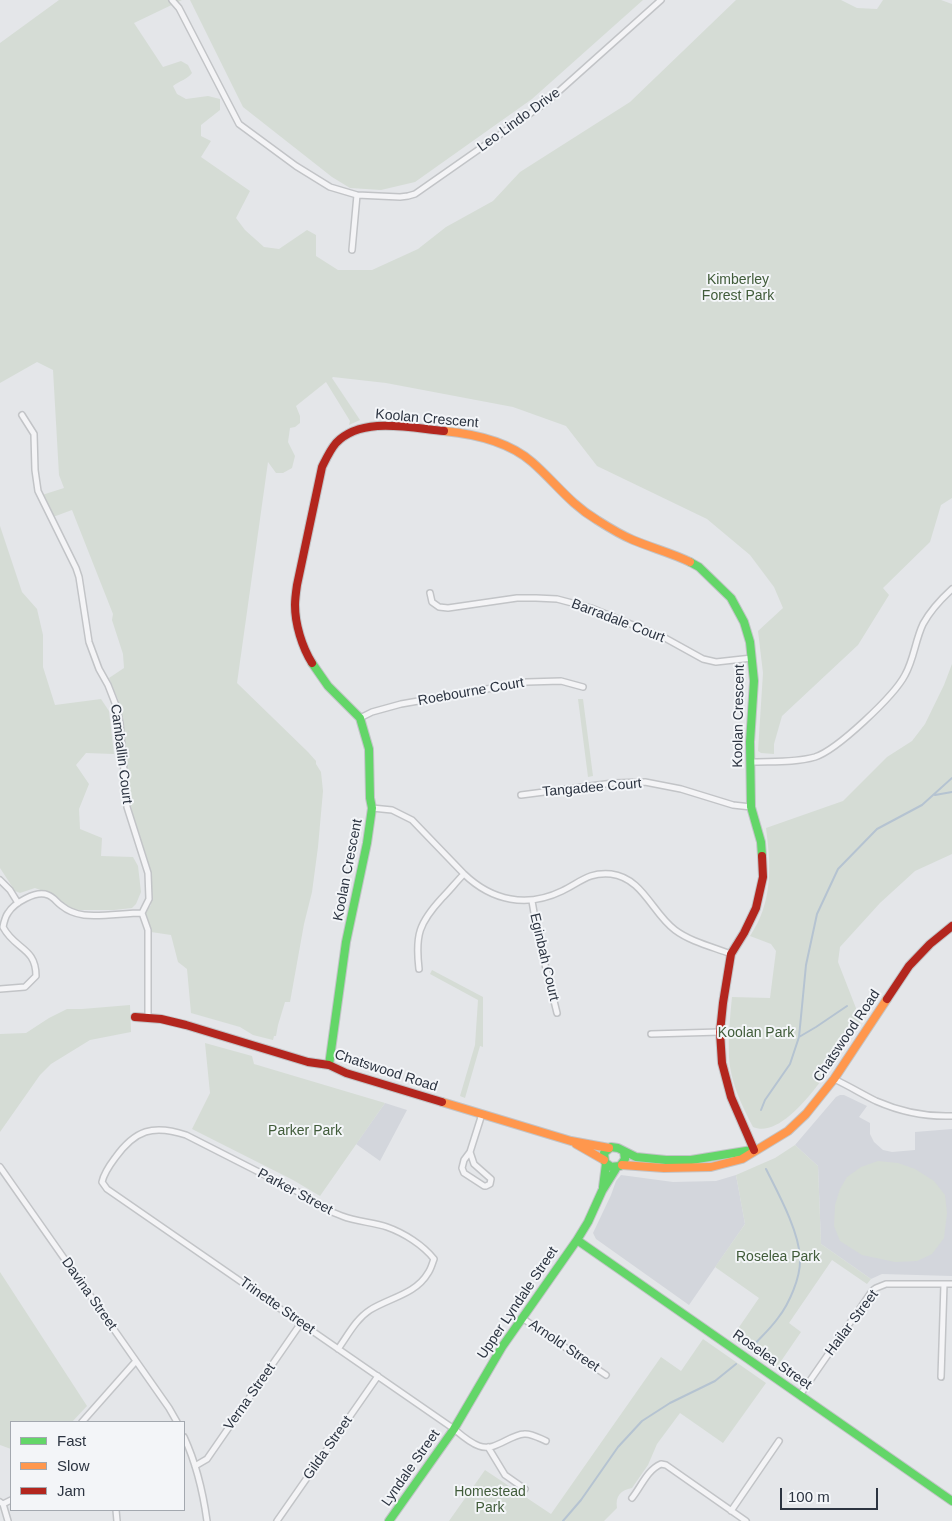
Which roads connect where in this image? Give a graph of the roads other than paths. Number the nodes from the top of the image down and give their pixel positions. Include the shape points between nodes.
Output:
1 (172, 0) edge
2 (661, 0) edge
3 (357, 195) junction
4 (352, 250) dead end
5 (22, 415) dead end
6 (952, 589) edge
7 (430, 593) dead end
8 (752, 658) junction
9 (583, 687) dead end
10 (360, 718) junction
11 (750, 762) junction
12 (521, 795) dead end
13 (751, 807) junction
14 (372, 808) junction
15 (464, 874) junction
16 (0, 880) edge
17 (532, 901) junction
18 (18, 903) junction
19 (142, 913) junction
20 (952, 926) edge
21 (732, 954) junction
22 (419, 969) dead end
23 (0, 989) edge
24 (557, 1013) dead end
25 (135, 1017) dead end
26 (148, 1018) junction
27 (720, 1032) junction
28 (651, 1034) dead end
29 (329, 1065) junction
30 (834, 1079) junction
31 (482, 1114) junction
32 (952, 1116) edge
33 (570, 1141) junction
34 (609, 1148) junction
35 (754, 1150) junction
36 (470, 1152) junction
37 (624, 1152) junction
38 (605, 1162) junction
39 (706, 1163) junction
40 (0, 1166) edge
41 (619, 1166) junction
42 (102, 1182) joint
43 (602, 1191) junction
44 (577, 1240) junction
45 (944, 1284) junction
46 (952, 1284) edge
47 (522, 1318) junction
48 (301, 1323) junction
49 (338, 1348) junction
50 (136, 1361) junction
51 (606, 1375) dead end
52 (378, 1376) junction
53 (941, 1377) dead end
54 (800, 1395) junction
55 (83, 1421) edge
56 (176, 1421) edge
57 (454, 1429) junction
58 (185, 1440) edge
59 (546, 1441) dead end
60 (779, 1441) dead end
61 (488, 1447) junction
62 (195, 1466) junction
63 (525, 1489) dead end
64 (632, 1498) dead end
65 (952, 1500) edge
66 (1, 1503) edge
67 (730, 1510) junction
68 (8, 1521) edge
69 (207, 1521) edge
70 (277, 1521) edge
71 (389, 1521) edge
72 (746, 1521) edge

1 - 3 street, Leo Lindo Drive via 240,124 318,180
2 - 3 street, Leo Lindo Drive via 548,101 415,194 400,197
3 - 4 street
5 - 19 street, Camballin Court via 34,434 38,491 76,568 90,642 98,669 117,708 127,807 148,873 148,899
6 - 11 street via 923,624 905,676 895,690 831,748 800,760
7 - 8 street, Barradale Court via 432,602 448,608 517,598 557,599 590,608 665,638 704,659 716,662
8 - 10 street, Koolan Crescent via 749,634 738,609 724,590 699,567 632,540 596,520 569,500 531,461 513,449 470,434 368,426 336,443 322,467 295,605 301,639 314,668
8 - 11 street, Koolan Crescent
9 - 10 street, Roebourne Court via 561,681 527,682 401,704
10 - 14 street, Koolan Crescent via 369,748
11 - 13 street, Koolan Crescent
12 - 13 street, Tangadee Court via 645,782
13 - 21 street, Koolan Crescent via 761,842 763,877 756,908
14 - 15 street via 392,810 412,820
14 - 29 street, Koolan Crescent via 346,942
15 - 17 street via 494,895
15 - 22 street via 425,918 417,951
16 - 18 street
17 - 21 street via 563,891 588,876 613,874 639,887 677,932
17 - 24 street, Eginbah Court
18 - 19 street via 35,894 45,893 62,906 85,915
18 - 23 street via 9,911 3,927 12,941 33,958 36,976 25,987
19 - 26 street, Camballin Court via 148,930
20 - 30 street, Chatswood Road via 909,966
21 - 27 street, Koolan Crescent
25 - 26 street, Chatswood Road
26 - 29 street, Chatswood Road via 186,1025 308,1062
27 - 28 street
27 - 35 street, Koolan Crescent via 724,1075
29 - 31 street, Chatswood Road
30 - 32 street via 901,1111 926,1116
30 - 35 street, Chatswood Road via 802,1119
31 - 33 street, Chatswood Road
31 - 36 street
33 - 34 street, Chatswood Road
33 - 38 street, Chatswood Road
34 - 37 street via 616,1146
34 - 38 street via 604,1153
35 - 39 street, Chatswood Road
36 - 36 street via 474,1164 491,1179 490,1184 484,1186 463,1171 464,1160
37 - 39 street, Chatswood Road via 660,1160
37 - 41 street via 625,1159
38 - 41 street via 611,1167
38 - 43 street, Upper Lyndale Street
39 - 41 street, Chatswood Road via 648,1168
40 - 50 street, Davina Street
41 - 43 street, Upper Lyndale Street
42 - 48 street, Trinette Street via 107,1189
42 - 49 street, Parker Street via 104,1174 132,1138 146,1131 170,1130 186,1135 320,1206 344,1217 403,1234 428,1251 434,1259 428,1274 419,1284 369,1311 358,1320
43 - 44 street, Upper Lyndale Street
44 - 47 street, Upper Lyndale Street
44 - 54 street, Roselea Street
45 - 46 street, Hailar Street
45 - 53 street
45 - 54 street, Hailar Street via 886,1284 876,1288
47 - 51 street, Arnold Street
47 - 57 street, Upper Lyndale Street
48 - 49 street, Trinette Street
48 - 62 street, Verna Street via 207,1459
49 - 52 street, Trinette Street
50 - 55 street
50 - 56 street, Davina Street
52 - 57 street, Trinette Street
52 - 70 street, Gilda Street
54 - 65 street, Roselea Street
57 - 61 street, Trinette Street via 478,1446
57 - 71 street, Lyndale Street
58 - 62 street
59 - 61 street via 524,1434
60 - 67 street
61 - 63 street via 505,1475
62 - 69 street
64 - 67 street via 649,1473 661,1464
66 - 68 street
67 - 72 street

